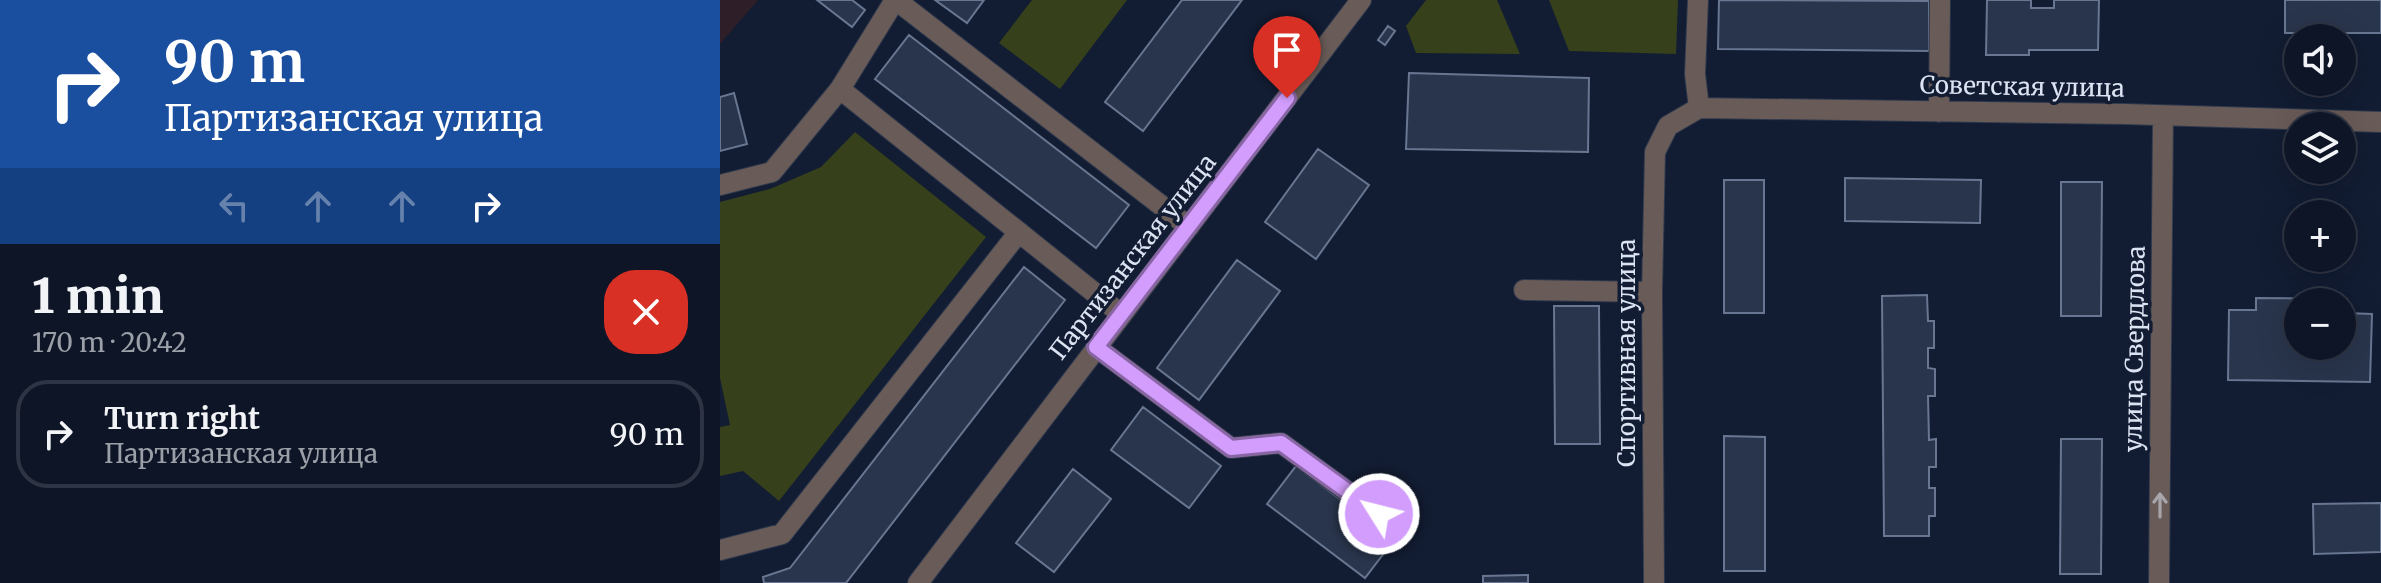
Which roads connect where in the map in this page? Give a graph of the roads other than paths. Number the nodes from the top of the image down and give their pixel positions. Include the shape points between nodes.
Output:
1 (896, 0) edge
2 (1361, 0) edge
3 (1698, 0) edge
4 (1940, 0) edge
5 (840, 89) junction
6 (1699, 108) junction
7 (1939, 112) junction
8 (2163, 116) junction
9 (2381, 122) edge
10 (720, 185) edge
11 (1189, 227) junction
12 (1019, 232) junction
13 (1524, 290) dead end
14 (1652, 292) junction
15 (1121, 314) junction
16 (1096, 347) junction
17 (1403, 532) dead end
18 (720, 550) edge
19 (918, 583) edge
20 (1654, 583) edge
21 (2159, 583) edge

1 - 5 street
1 - 11 street
2 - 11 street, Партизанская улица
3 - 6 street
4 - 7 street
5 - 10 street via 772,172
5 - 12 street
6 - 7 street, Советская улица
6 - 14 street, Спортивная улица via 1668,126 1655,152
7 - 8 street, Советская улица
8 - 9 street, Советская улица
21 -> 8 street, улица Свердлова
11 - 15 street, Партизанская улица
12 - 15 street
12 - 18 street via 782,534
13 - 14 street
14 - 20 street, Спортивная улица
15 - 16 street, Партизанская улица
16 - 17 street via 1231,448 1281,443
16 - 19 street, Партизанская улица

